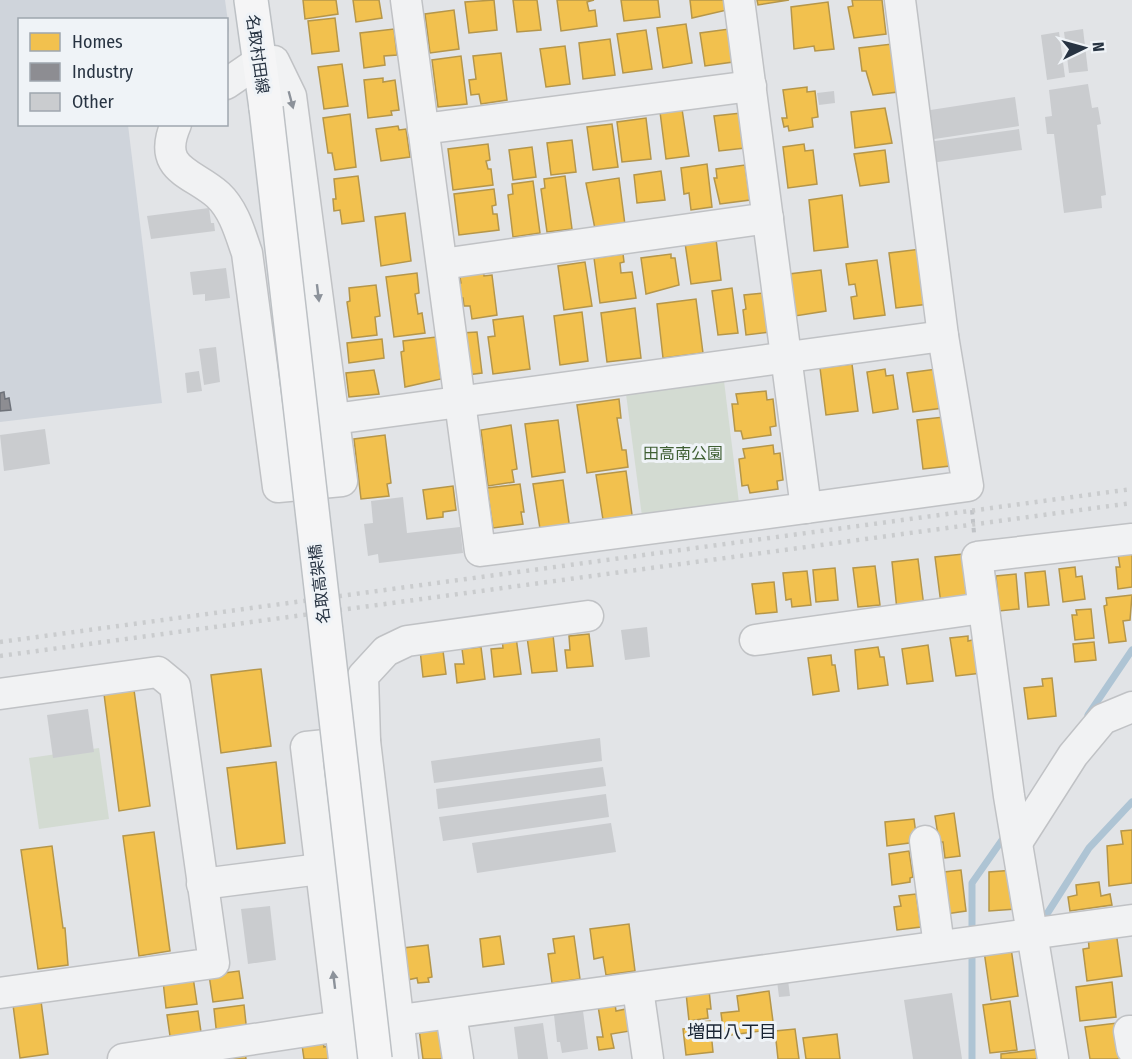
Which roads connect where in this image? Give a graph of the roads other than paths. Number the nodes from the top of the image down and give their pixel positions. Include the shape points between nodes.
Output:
1 (251, 0) edge
2 (406, 0) edge
3 (739, 0) edge
4 (900, 0) edge
5 (258, 62) junction
6 (228, 83) edge
7 (750, 86) junction
8 (266, 108) joint
9 (175, 126) edge
10 (423, 129) junction
11 (768, 218) junction
12 (442, 264) junction
13 (943, 336) junction
14 (786, 357) junction
15 (460, 402) junction
16 (334, 419) junction
17 (806, 508) junction
18 (1132, 539) edge
19 (588, 616) dead end
20 (984, 616) junction
21 (755, 640) dead end
22 (804, 650) dead end
23 (0, 694) edge
24 (1132, 707) edge
25 (365, 741) junction
26 (1015, 827) junction
27 (925, 841) dead end
28 (320, 869) junction
29 (202, 884) junction
30 (1132, 920) edge
31 (1033, 932) junction
32 (962, 942) junction
33 (638, 990) junction
34 (0, 993) edge
35 (452, 1014) junction
36 (400, 1020) junction
37 (340, 1026) junction
38 (1132, 1031) edge
39 (1132, 1049) edge
40 (123, 1059) edge
41 (344, 1059) edge
42 (375, 1059) edge
43 (403, 1059) edge
44 (458, 1059) edge
45 (648, 1059) edge
46 (1053, 1059) edge

1 - 5 main road, 名取村田線
2 - 10 street
3 - 7 street
4 - 13 street
5 - 6 street
5 - 8 main road, 名取村田線
5 -> 16 street via 274,61 291,96
7 - 10 street
7 - 11 street
8 - 42 main road, 名取高架橋, bridge
9 - 16 street via 171,153 178,169 218,195 236,221 247,253 278,487 342,481
10 - 12 street
11 - 12 street
11 - 14 street
12 - 15 street
13 - 14 street
13 - 17 street via 968,486
14 - 15 street
14 - 17 street
15 - 16 street
15 - 17 street via 480,551
18 - 20 street via 977,557
19 - 25 street via 407,641 386,651 363,676
20 - 21 street
20 - 22 street
20 - 26 street
23 - 29 street via 158,672 175,686
24 - 26 street via 1103,720
25 - 28 street via 306,747
25 - 36 street
26 - 31 street
27 - 32 street
28 - 29 street
37 -> 28 street
29 - 34 street via 214,963
30 - 31 street
31 - 32 street
31 - 46 street
32 - 33 street
33 - 35 street
33 - 45 street
35 - 36 street
35 - 44 street
36 - 43 street
37 - 40 street
37 - 41 street
38 - 39 street

